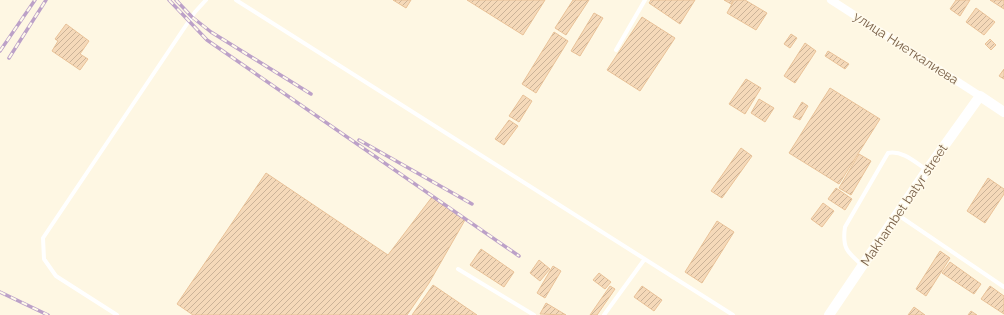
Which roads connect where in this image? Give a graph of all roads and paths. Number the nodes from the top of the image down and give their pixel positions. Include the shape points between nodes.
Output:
1 (206, 0) edge
2 (236, 0) edge
3 (645, 0) edge
4 (831, 0) edge
5 (616, 50) dead end
6 (980, 96) junction
7 (1004, 112) edge
8 (927, 170) junction
9 (898, 215) junction
10 (644, 260) junction
11 (863, 265) junction
12 (458, 269) dead end
13 (1004, 287) edge
14 (117, 315) edge
15 (534, 315) edge
16 (604, 315) edge
17 (733, 315) edge
18 (829, 315) edge

1 - 14 lane via 195,12 43,238 44,259 56,276
2 - 10 lane
3 - 5 lane
4 - 6 street, улица Ниеткалиева
6 - 7 street
6 - 8 street, Makhambet batyr street
8 - 9 street, Makhambet batyr street
8 - 11 lane via 907,157 895,152 888,153 845,227 843,239 847,251
9 - 11 street, Makhambet batyr street
9 - 13 lane
10 - 16 lane
10 - 17 lane
11 - 18 street, Makhambet batyr street
12 - 15 lane

